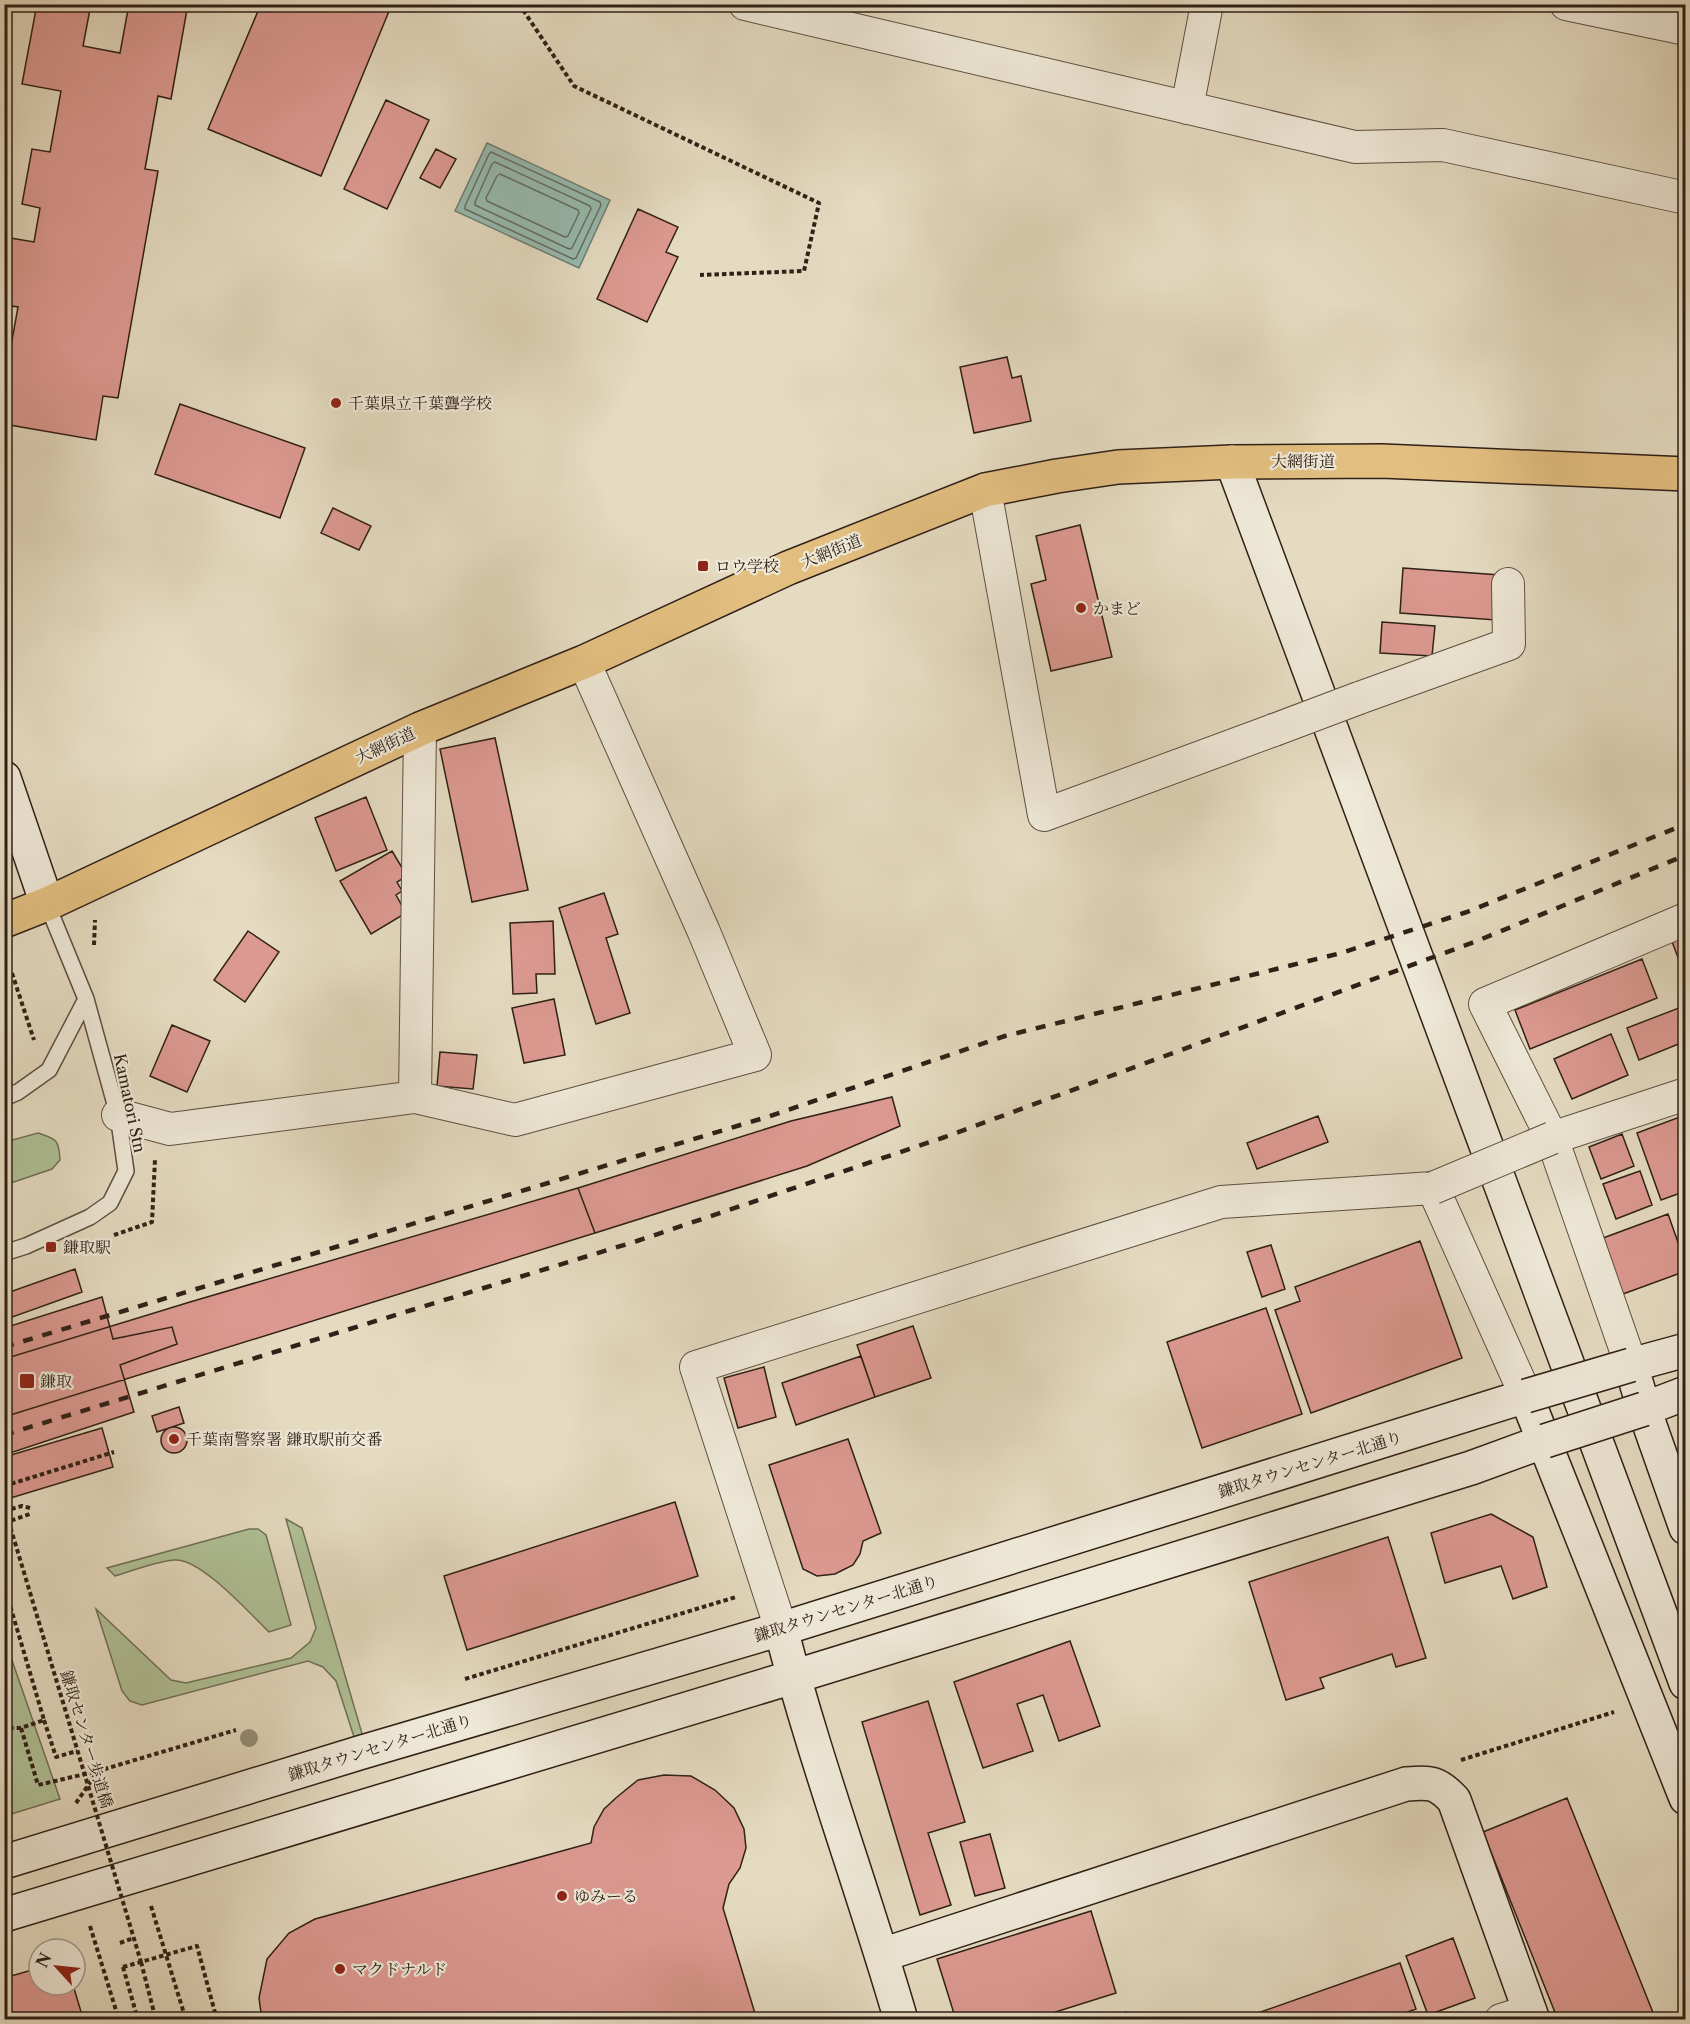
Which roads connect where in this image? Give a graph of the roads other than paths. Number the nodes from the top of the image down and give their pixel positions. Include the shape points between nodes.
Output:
1 (745, 4) edge
2 (1207, 4) edge
3 (1566, 4) edge
4 (778, 8) edge
5 (1686, 29) edge
6 (1187, 108) junction
7 (1686, 198) edge
8 (1232, 462) junction
9 (1686, 474) edge
10 (985, 490) junction
11 (1508, 584) dead end
12 (584, 662) junction
13 (420, 729) junction
14 (4, 778) edge
15 (47, 904) junction
16 (1686, 919) edge
17 (4, 921) edge
18 (86, 999) junction
19 (1686, 1094) edge
20 (416, 1097) junction
21 (4, 1098) edge
22 (118, 1115) junction
23 (1552, 1138) junction
24 (1433, 1188) junction
25 (4, 1253) edge
26 (1686, 1350) edge
27 (1631, 1365) junction
28 (1686, 1393) edge
29 (1526, 1396) junction
30 (1644, 1409) junction
31 (1545, 1441) junction
32 (1686, 1528) edge
33 (781, 1629) junction
34 (794, 1677) junction
35 (1686, 1683) edge
36 (1686, 1798) edge
37 (4, 1862) edge
38 (4, 1915) edge
39 (882, 1955) junction
40 (1521, 2016) edge
41 (901, 2019) edge

1 - 4 street
2 - 6 street
3 - 5 street
4 - 6 street
6 - 7 street via 1355,147 1443,145
8 - 9 main road, 大網街道 via 1382,461
8 - 10 main road, 大網街道 via 1118,467
8 - 35 street
10 - 11 street, bridge via 1044,815 1509,644
10 - 12 main road, 大網街道 via 788,568
12 - 13 main road, 大網街道
12 - 20 street via 755,1055 515,1120
13 - 15 main road, 大網街道
13 - 20 street
14 - 15 street
15 - 17 main road, 大網街道
15 - 18 lane, Kamatori Stn
16 - 23 street via 1485,1004
18 - 21 lane via 49,1070
18 - 22 lane, Kamatori Stn
19 - 23 street
20 - 22 street via 170,1129
22 - 25 lane, Kamatori Stn via 126,1171 110,1203 90,1217
23 - 24 street, bridge
23 - 27 street
24 - 29 street
24 - 33 street via 1221,1202 696,1367
26 - 27 street, 鎌取タウンセンター北通り
27 - 29 street, 鎌取タウンセンター北通り, bridge
27 - 30 street
28 - 30 street
29 - 31 street
29 - 33 street, 鎌取タウンセンター北通り
30 - 31 street, bridge
30 - 32 street
31 - 34 street via 1471,1468
31 - 36 street
33 - 34 street
33 - 37 street, 鎌取タウンセンター北通り
34 - 38 street
34 - 39 street
39 - 40 street via 1406,1784 1425,1782 1442,1787 1454,1800
39 - 41 street

